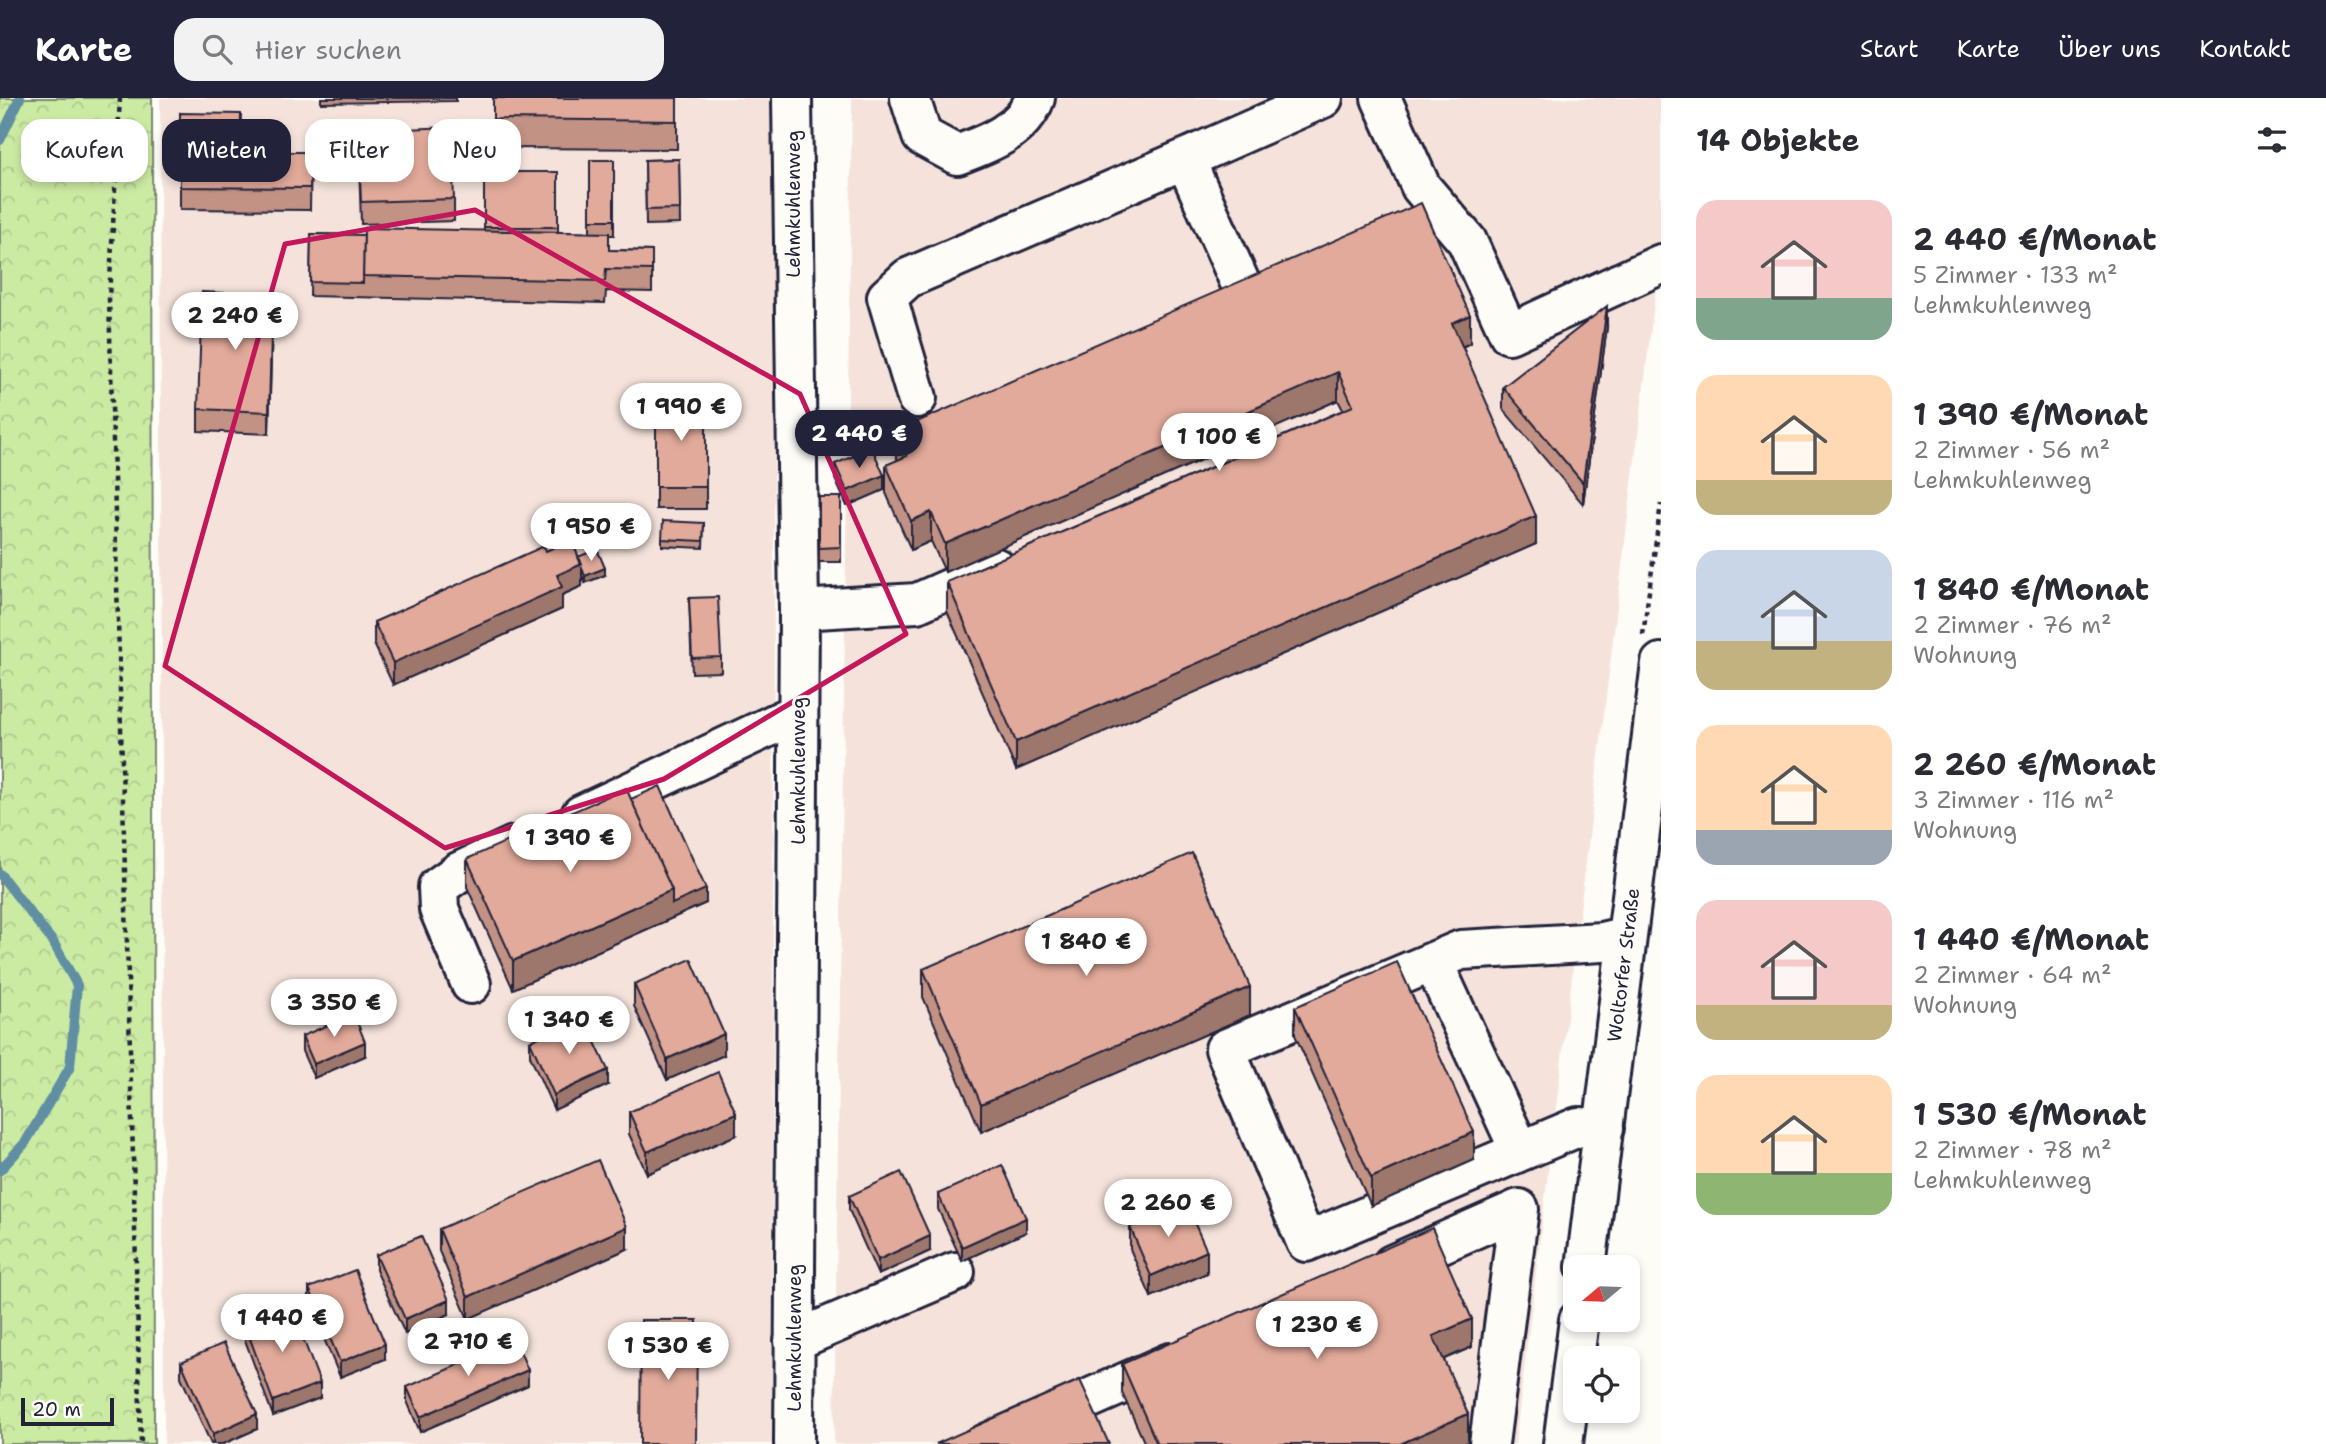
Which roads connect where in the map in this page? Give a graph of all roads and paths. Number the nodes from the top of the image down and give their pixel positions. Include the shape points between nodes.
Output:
1 (120, 98) edge
2 (792, 98) edge
3 (910, 98) edge
4 (1035, 98) edge
5 (1323, 98) edge
6 (1381, 98) edge
7 (1185, 159) junction
8 (1661, 264) edge
9 (1246, 296) edge
10 (916, 398) dead end
11 (1030, 553) edge
12 (799, 610) junction
13 (1661, 663) edge
14 (798, 713) junction
15 (1651, 820) edge
16 (1627, 936) junction
17 (1433, 961) junction
18 (471, 984) dead end
19 (1604, 1128) junction
20 (1520, 1151) junction
21 (1588, 1255) edge
22 (955, 1272) dead end
23 (1354, 1282) edge
24 (1577, 1332) edge
25 (794, 1341) junction
26 (1202, 1349) edge
27 (141, 1444) edge
28 (794, 1444) edge
29 (986, 1444) edge
30 (1489, 1444) edge
31 (1563, 1444) edge

1 - 27 path via 109,298
2 - 12 street, Lehmkuhlenweg
3 - 4 street via 922,136 957,155 999,139 1032,107
5 - 7 street
6 - 8 street via 1421,187 1467,241 1509,334
7 - 9 street
7 - 10 street via 908,278 887,297
11 - 12 street via 917,603
12 - 14 street, Lehmkuhlenweg
13 - 15 street, Woltorfer Straße
14 - 18 street via 459,872 438,887 439,909
14 - 25 street, Lehmkuhlenweg
15 - 16 street, Woltorfer Straße
16 - 17 street via 1602,942 1461,950
16 - 19 street, Woltorfer Straße
17 - 20 street
17 - 20 street via 1224,1049 1306,1241
19 - 20 street via 1577,1127
19 - 21 street, Woltorfer Straße
22 - 25 street
23 - 30 street via 1518,1209
24 - 31 street
25 - 28 street, Lehmkuhlenweg
26 - 29 street

